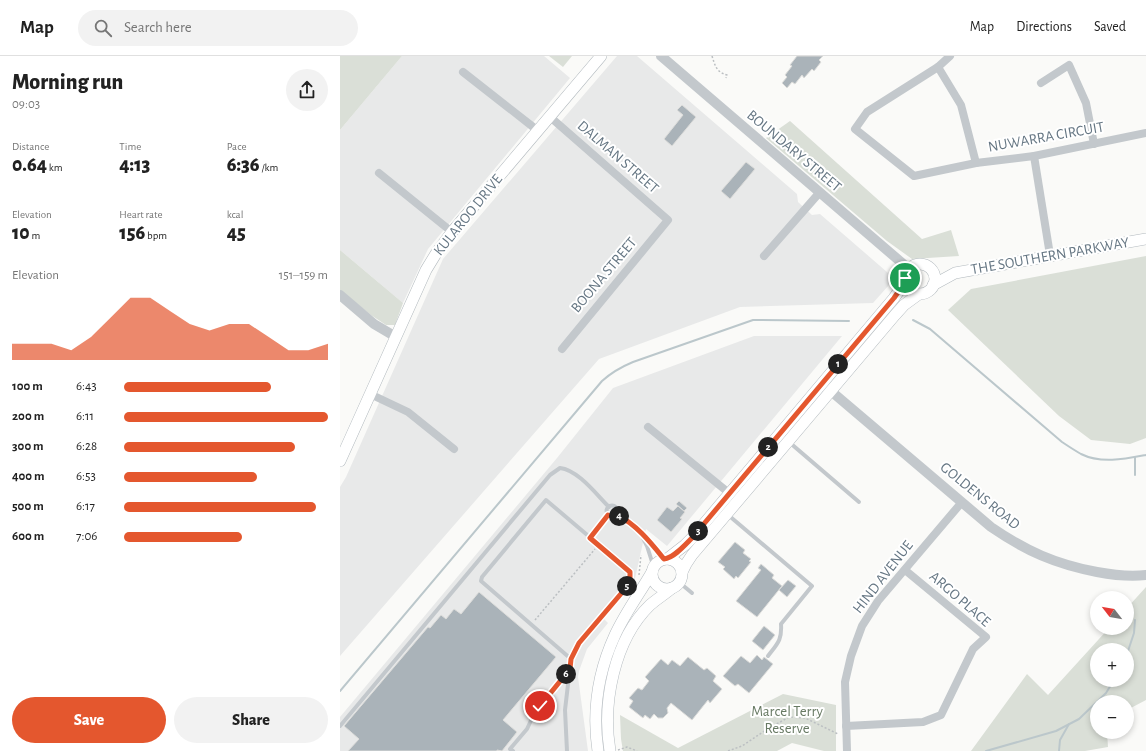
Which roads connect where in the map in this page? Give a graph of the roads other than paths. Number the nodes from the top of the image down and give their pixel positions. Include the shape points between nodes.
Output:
1 (601, 56) edge
2 (660, 56) edge
3 (950, 56) edge
4 (938, 67) junction
5 (463, 72) dead end
6 (1042, 83) dead end
7 (549, 116) junction
8 (537, 130) junction
9 (1146, 133) edge
10 (1094, 144) junction
11 (1034, 156) junction
12 (976, 163) junction
13 (379, 172) dead end
14 (820, 192) junction
15 (668, 220) joint
16 (452, 232) junction
17 (1146, 239) edge
18 (1050, 255) junction
19 (764, 256) dead end
20 (930, 268) junction
21 (909, 269) junction
22 (955, 273) junction
23 (905, 282) junction
24 (934, 285) junction
25 (919, 294) junction
26 (340, 295) edge
27 (396, 336) junction
28 (562, 348) dead end
29 (822, 383) junction
30 (831, 391) junction
31 (370, 394) junction
32 (648, 427) dead end
33 (788, 441) junction
34 (454, 449) dead end
35 (340, 461) edge
36 (729, 493) junction
37 (859, 502) dead end
38 (962, 502) junction
39 (609, 507) junction
40 (727, 513) junction
41 (608, 515) junction
42 (617, 515) junction
43 (638, 530) junction
44 (590, 538) junction
45 (665, 559) junction
46 (653, 570) junction
47 (905, 570) junction
48 (1146, 575) edge
49 (678, 581) junction
50 (692, 593) dead end
51 (768, 656) dead end
52 (571, 659) junction
53 (570, 669) junction
54 (340, 726) edge
55 (846, 726) junction
56 (513, 751) edge
57 (567, 751) edge
58 (598, 751) edge
59 (611, 751) edge
60 (846, 751) edge

1 - 7 main road, KULAROO DRIVE
2 - 14 street, BOUNDARY STREET
3 - 4 street
4 - 12 street, NUWARRA CIRCUIT via 961,105
4 - 12 street via 867,112 855,129 914,176
5 - 8 street
6 - 10 street via 1069,65 1086,103
7 - 8 main road, KULAROO DRIVE
7 - 15 street, DALMAN STREET
8 - 16 main road, KULAROO DRIVE
9 - 10 street, NUWARRA CIRCUIT
10 - 11 street, NUWARRA CIRCUIT
11 - 12 street, NUWARRA CIRCUIT
11 - 18 street
13 - 16 street
14 - 19 street
14 - 21 street, BOUNDARY STREET
15 - 28 street, BOONA STREET
16 - 27 main road, KULAROO DRIVE via 429,264
17 - 18 main road, THE SOUTHERN PARKWAY
18 - 22 main road, THE SOUTHERN PARKWAY
20 - 21 main road via 922,264
20 - 22 main road, THE SOUTHERN PARKWAY
20 - 24 main road via 934,276
21 - 23 main road via 905,275
22 - 24 main road, THE SOUTHERN PARKWAY
23 - 25 main road via 910,291
23 - 29 main road
24 - 25 main road
25 - 30 main road via 904,305
26 - 27 street via 374,324
27 - 31 main road, KULAROO DRIVE
29 - 30 street, GOLDENS ROAD
29 - 36 main road
30 - 33 main road
30 - 38 street, GOLDENS ROAD
31 - 34 street via 408,412
31 - 35 main road, KULAROO DRIVE
32 - 36 street
33 - 37 lane
33 - 40 main road
36 - 45 main road via 692,538
38 - 47 street, HIND AVENUE
38 - 48 street, GOLDENS ROAD via 1008,539 1050,560 1109,574
39 - 41 lane
39 - 42 lane via 617,508
39 - 54 lane via 581,478 567,469 560,468 550,475
40 - 49 main road via 686,564
40 - 51 lane via 812,586 781,624 779,642
41 - 42 lane
41 - 44 lane
42 - 43 lane
43 - 45 lane
43 - 46 lane via 647,546
44 - 52 lane via 630,572 630,580 579,643
44 - 52 lane via 546,500 481,581
45 - 46 main road via 659,561
45 - 49 main road via 675,561 681,568
46 - 49 main road via 654,582 662,588
46 - 58 main road via 616,634 603,668 595,712
47 - 55 street, HIND AVENUE via 870,612 855,643 845,682
47 - 55 street, ARGO PLACE via 986,638 973,649 941,715 923,722
49 - 50 lane
49 - 59 main road via 638,619 618,659 608,698 607,734
52 - 53 lane
53 - 56 lane via 534,714 527,729 510,749
53 - 57 lane via 565,710
55 - 60 street, HIND AVENUE

